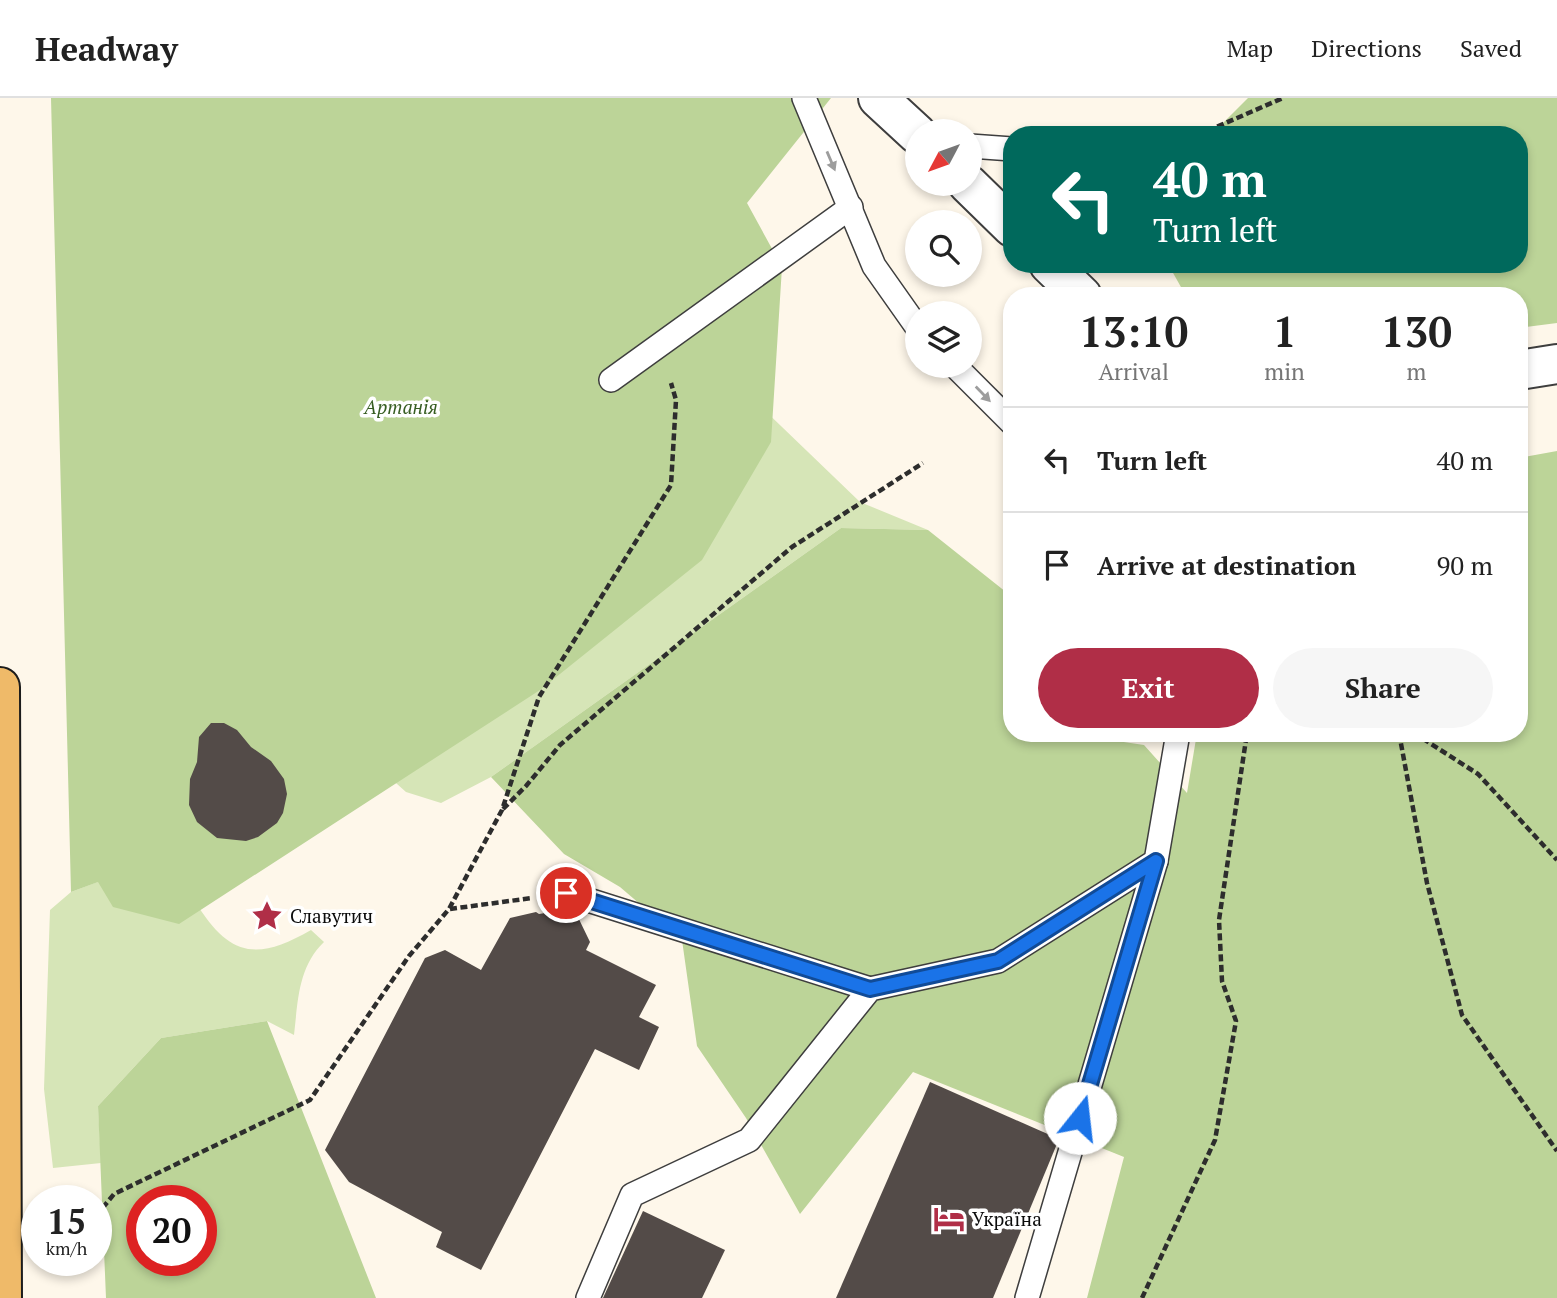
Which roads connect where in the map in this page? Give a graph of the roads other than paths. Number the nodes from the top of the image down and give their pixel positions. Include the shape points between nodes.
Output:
1 (804, 98) edge
2 (878, 98) edge
3 (905, 123) edge
4 (982, 147) edge
5 (1003, 148) edge
6 (980, 196) edge
7 (851, 207) junction
8 (1003, 218) edge
9 (1058, 273) edge
10 (1073, 287) edge
11 (905, 310) edge
12 (1557, 364) edge
13 (1528, 369) edge
14 (967, 378) edge
15 (611, 380) dead end
16 (1003, 414) edge
17 (0, 687) edge
18 (1176, 742) edge
19 (1156, 861) junction
20 (566, 893) road end
21 (870, 989) junction
22 (1, 1095) edge
23 (2, 1298) edge
24 (588, 1298) edge
25 (1027, 1298) edge

1 -> 7 lane
2 - 3 street
4 - 5 lane
6 - 8 street
7 - 11 lane via 874,266
7 - 15 lane
9 - 10 street
12 - 13 street
14 -> 16 lane
17 - 22 main road
18 - 19 lane
19 - 21 lane via 998,961
19 - 25 lane
20 - 21 lane
21 - 24 lane via 748,1140 632,1195
22 - 23 main road

